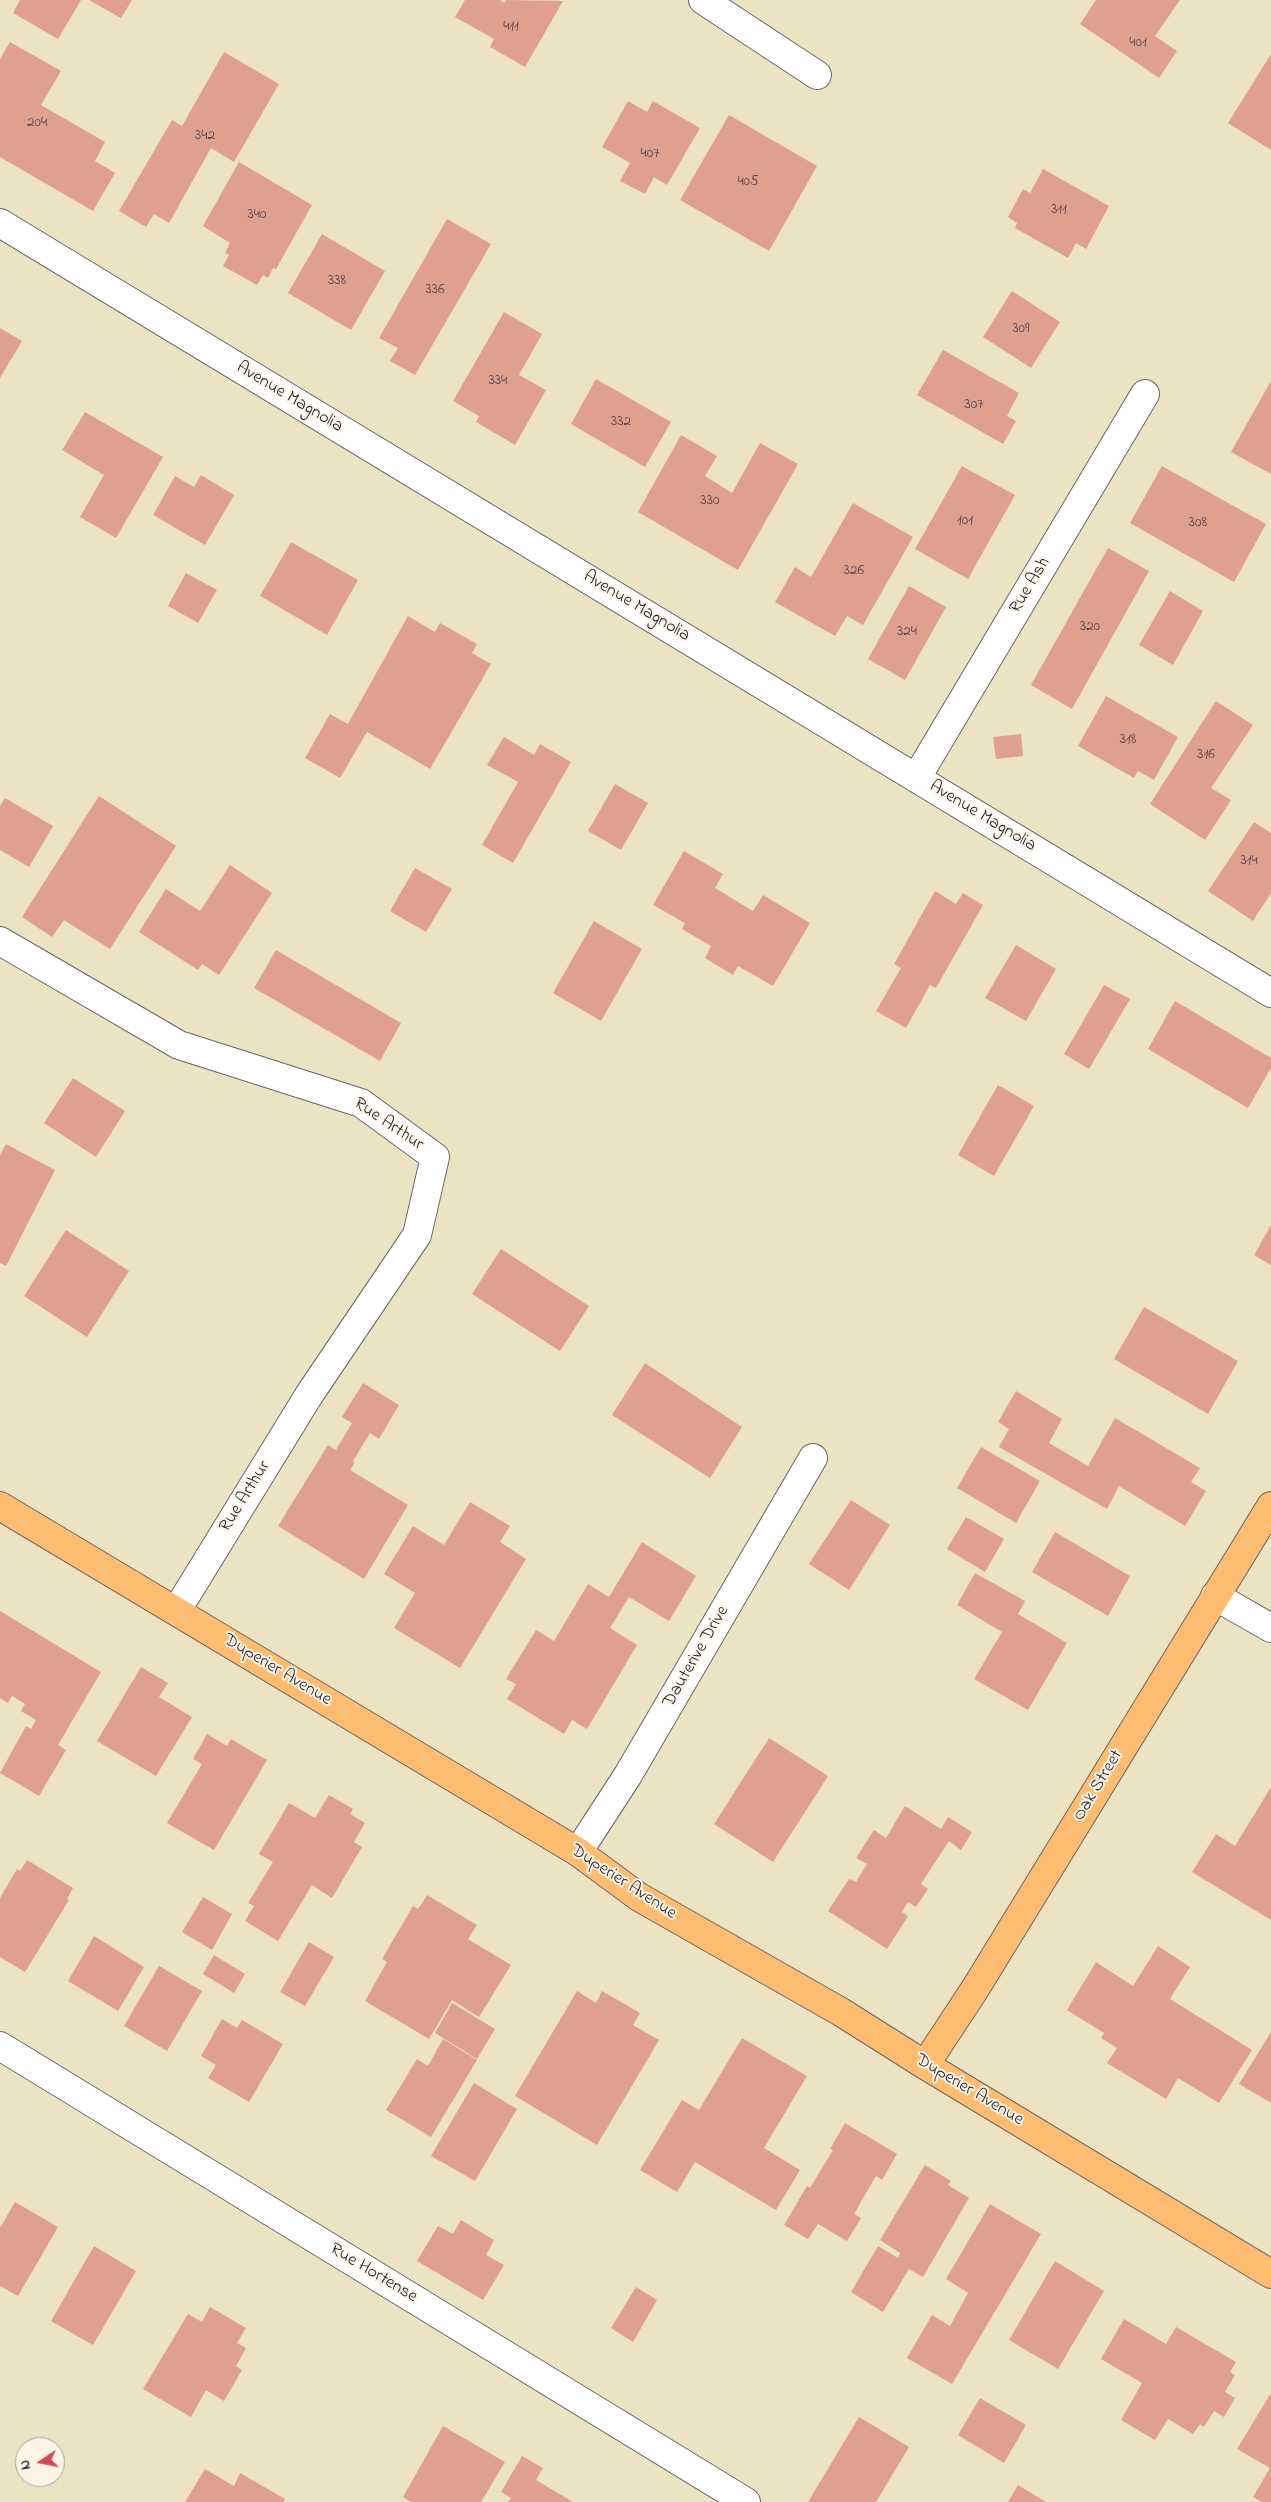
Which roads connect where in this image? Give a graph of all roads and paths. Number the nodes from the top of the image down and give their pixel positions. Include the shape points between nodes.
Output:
1 (703, 0) edge
2 (817, 75) dead end
3 (0, 223) edge
4 (1144, 394) dead end
5 (917, 777) junction
6 (0, 941) edge
7 (1271, 992) edge
8 (813, 1458) dead end
9 (0, 1506) edge
10 (1271, 1506) edge
11 (1215, 1596) junction
12 (176, 1610) junction
13 (1271, 1628) edge
14 (578, 1852) junction
15 (0, 2046) edge
16 (925, 2065) junction
17 (1271, 2274) edge
18 (746, 2502) edge

1 - 2 street
3 - 5 street, Avenue Magnolia
4 - 5 street, Rue Ash
5 - 7 street, Avenue Magnolia
6 - 12 street, Rue Arthur via 179,1045 361,1103 435,1157 417,1235 309,1395
8 - 14 street, Dauterive Drive via 628,1775
9 - 12 main road, Duperier Avenue
10 - 11 main road, Oak Street
11 - 13 street
11 - 16 main road, Oak Street via 975,1989
12 - 14 main road, Duperier Avenue
14 - 16 main road, Duperier Avenue via 639,1898 841,2012
15 - 18 street, Rue Hortense
16 - 17 main road, Duperier Avenue

